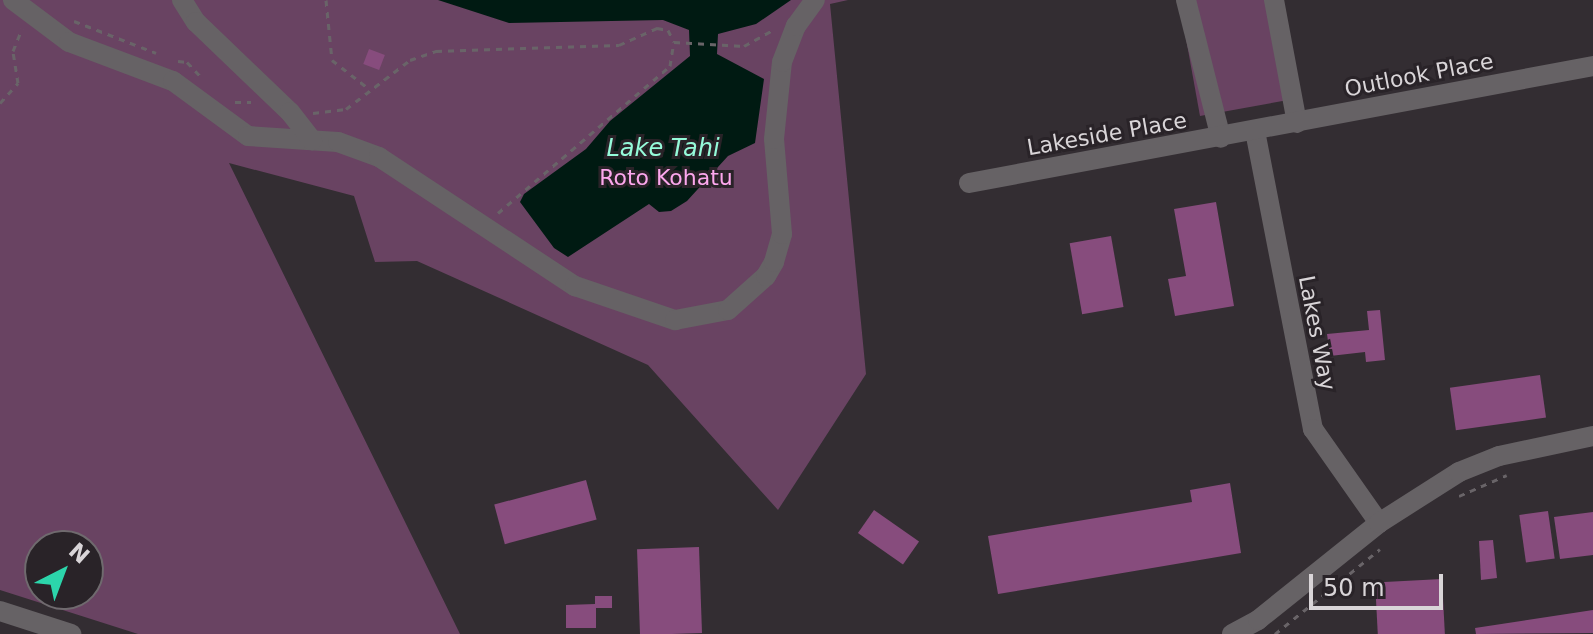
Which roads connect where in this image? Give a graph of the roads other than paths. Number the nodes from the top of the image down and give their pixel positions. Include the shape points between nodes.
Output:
1 (13, 0) edge
2 (182, 0) edge
3 (815, 0) edge
4 (1186, 0) edge
5 (1274, 0) edge
6 (1593, 66) edge
7 (1297, 123) junction
8 (1255, 131) junction
9 (1221, 138) junction
10 (312, 140) junction
11 (969, 183) dead end
12 (1593, 436) edge
13 (1384, 532) junction
14 (0, 611) edge
15 (71, 634) edge
16 (1232, 634) edge

1 - 10 street via 69,42 173,81 248,136
2 - 10 street via 196,22
3 - 10 street via 787,43 777,92 774,139 782,234 766,276 728,310 675,320 644,314 575,286 379,157 338,142
4 - 9 street
5 - 7 street
6 - 7 street, Outlook Place
7 - 8 street, Outlook Place
8 - 9 street, Lakeside Place
8 - 13 street, Lakes Way via 1313,429
9 - 11 street, Lakeside Place
12 - 13 street via 1499,456 1459,472
13 - 16 street
14 - 15 street

